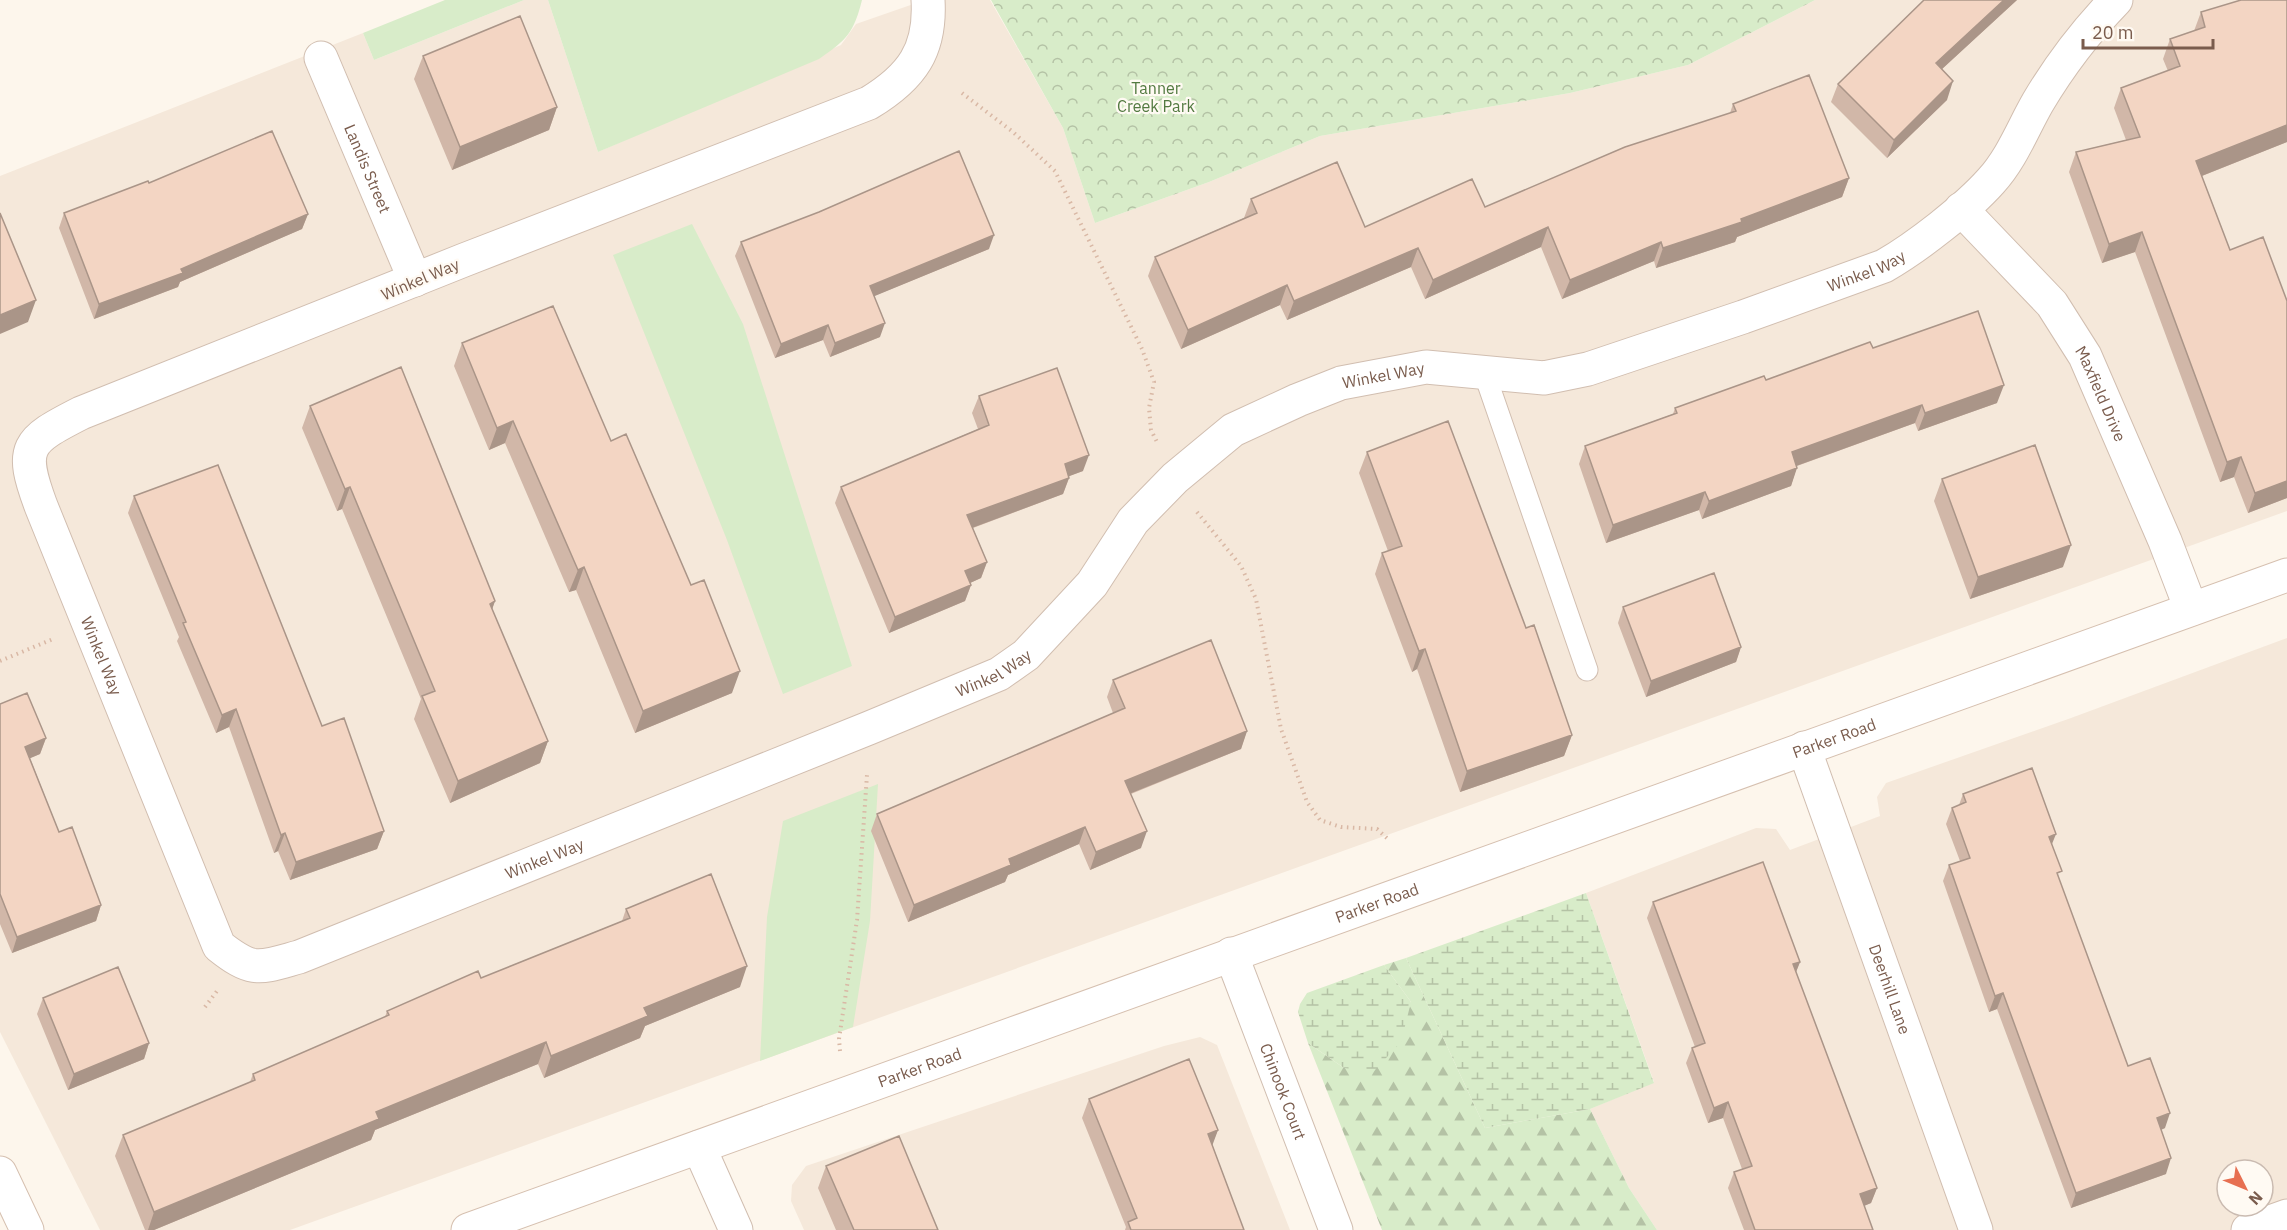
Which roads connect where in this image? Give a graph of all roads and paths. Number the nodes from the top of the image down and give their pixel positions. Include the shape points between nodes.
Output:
1 (928, 0) edge
2 (2116, 0) edge
3 (321, 58) dead end
4 (962, 93) dead end
5 (1961, 209) junction
6 (415, 280) junction
7 (1484, 372) junction
8 (1151, 430) dead end
9 (1204, 520) dead end
10 (2287, 575) edge
11 (2191, 609) junction
12 (38, 645) dead end
13 (0, 661) edge
14 (1587, 670) dead end
15 (1804, 748) junction
16 (867, 775) dead end
17 (1389, 840) dead end
18 (1231, 954) junction
19 (840, 1051) dead end
20 (699, 1147) junction
21 (0, 1173) edge
22 (2287, 1216) edge
23 (27, 1230) edge
24 (468, 1230) edge
25 (736, 1230) edge
26 (1336, 1230) edge
27 (1976, 1230) edge
28 (2248, 1230) edge

1 - 6 street, Winkel Way via 929,20 921,54 902,80 869,103
2 - 5 street, Winkel Way via 2052,80 1992,180
3 - 6 street, Landis Street
4 - 8 path via 1055,171 1142,349 1154,382 1149,408
5 - 7 street, Winkel Way via 1884,266 1710,328 1588,369 1545,378
5 - 11 street, Maxfield Drive via 2052,304 2085,356
6 - 7 street, Winkel Way via 81,413 40,436 29,452 30,476 219,946 240,962 264,967 299,957 999,674 1026,655 1092,584 1133,521 1175,478 1233,430 1341,382 1426,367
7 - 14 lane
9 - 17 path via 1241,566 1256,598 1281,729 1307,802 1320,820 1341,827 1377,829
10 - 11 street, Parker Road
11 - 15 street, Parker Road
12 - 13 path
15 - 18 street, Parker Road
15 - 27 street, Deerhill Lane
16 - 19 path via 857,920
18 - 20 street, Parker Road
18 - 26 street, Chinook Court
20 - 24 street, Parker Road
20 - 25 street
21 - 23 street
22 - 28 street

